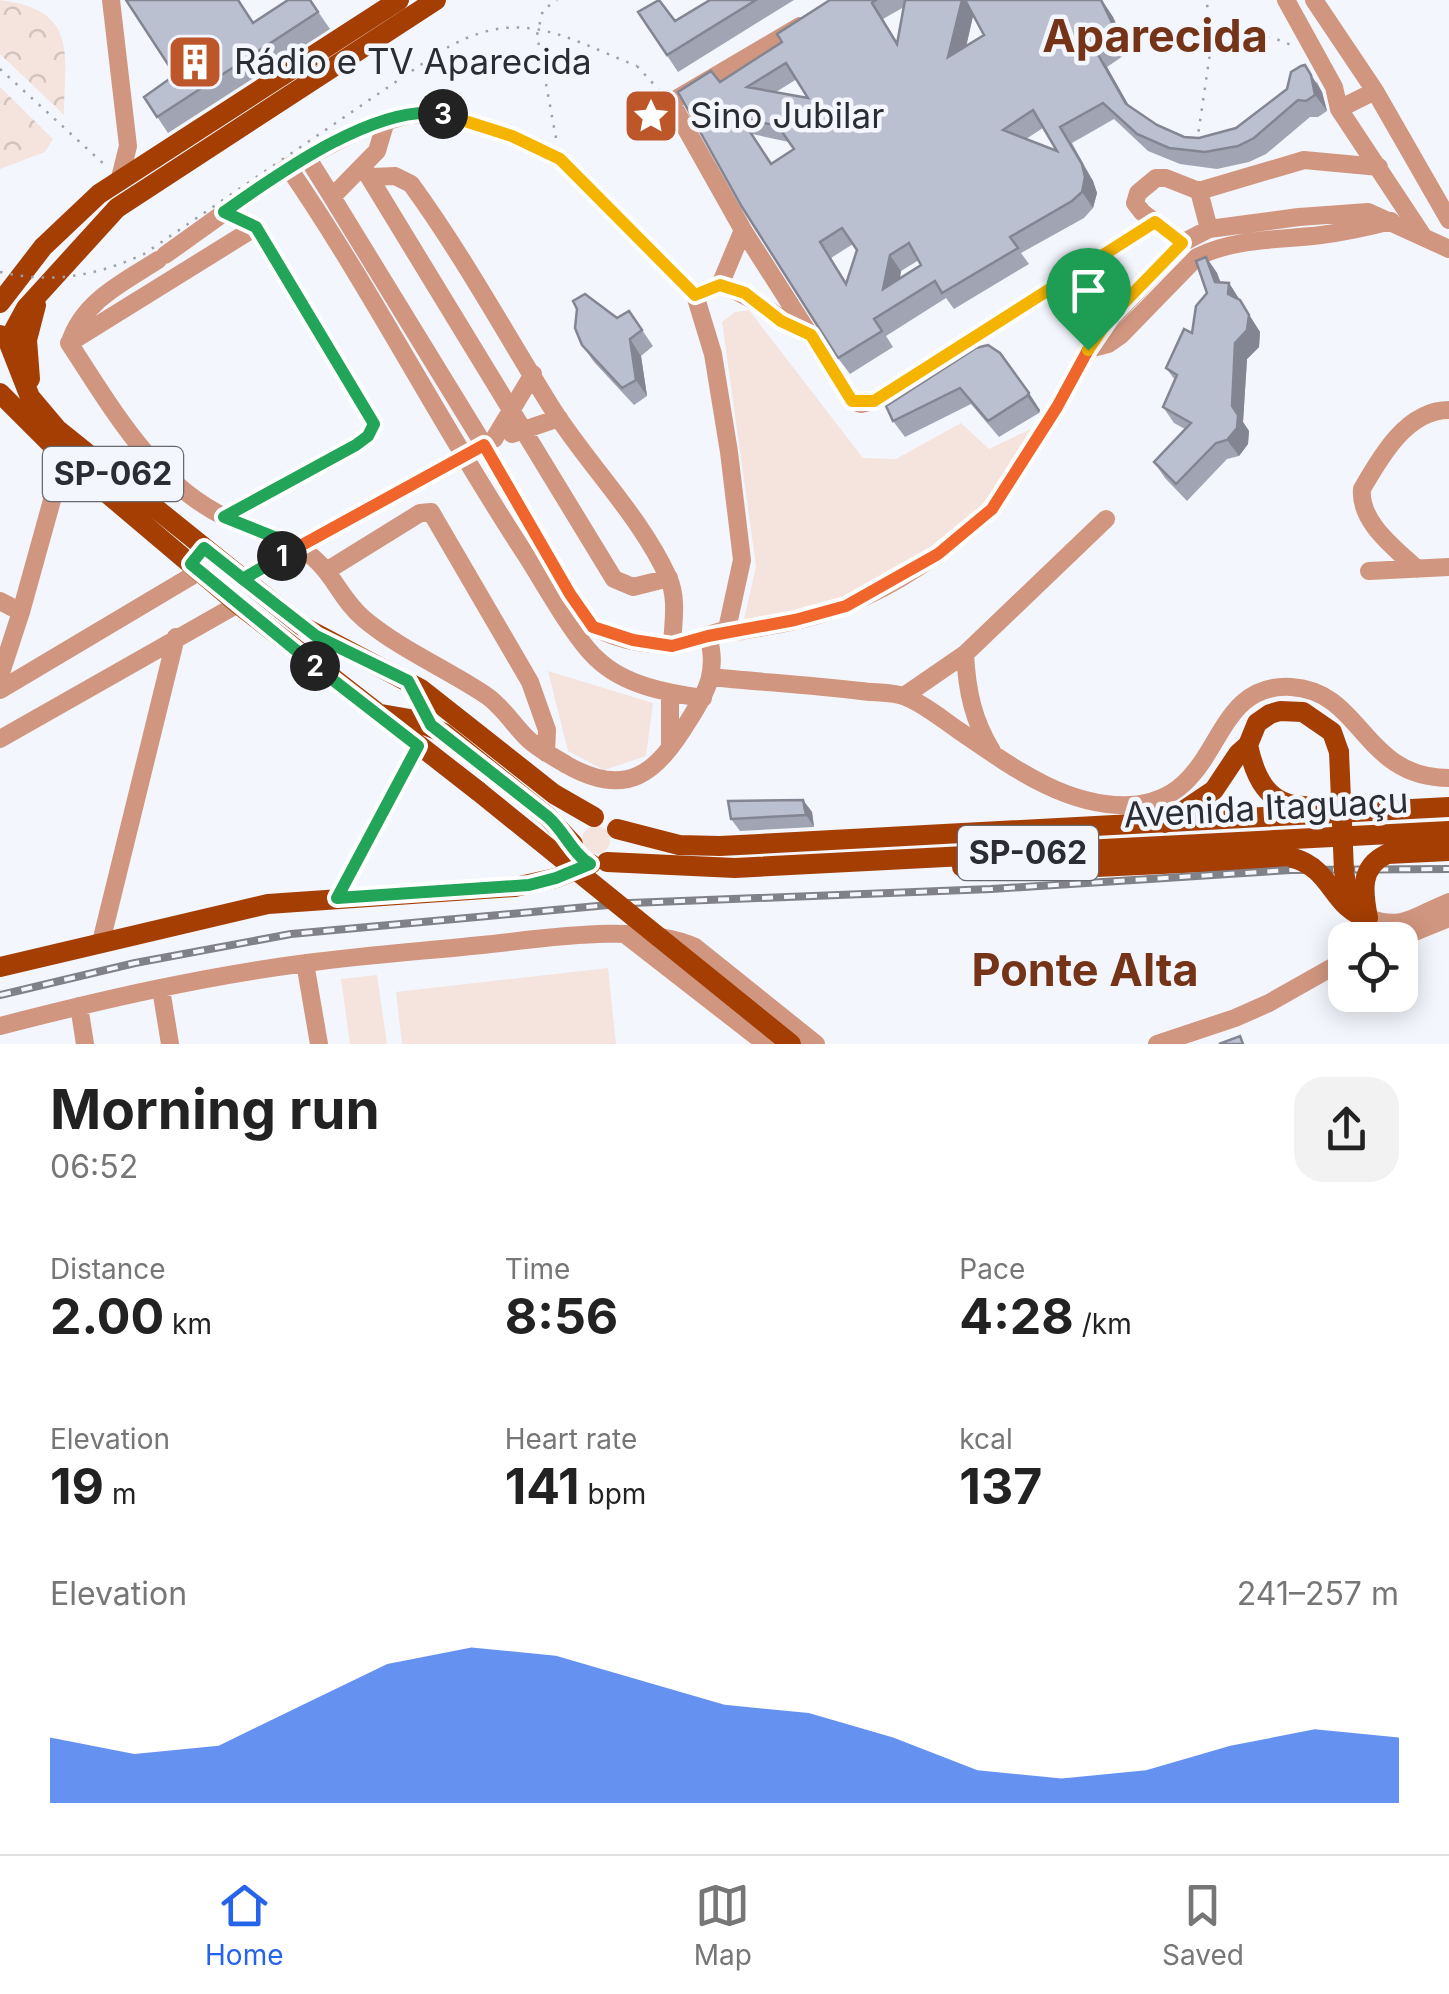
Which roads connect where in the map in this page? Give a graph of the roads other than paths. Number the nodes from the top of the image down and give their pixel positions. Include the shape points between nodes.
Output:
1 (111, 0) edge
2 (399, 0) edge
3 (436, 0) edge
4 (1286, 0) edge
5 (1314, 0) edge
6 (812, 18) edge
7 (1374, 91) junction
8 (268, 97) junction
9 (1339, 108) junction
10 (386, 122) junction
11 (307, 157) junction
12 (1379, 166) junction
13 (288, 167) junction
14 (368, 172) junction
15 (120, 178) junction
16 (1199, 191) junction
17 (332, 197) junction
18 (224, 212) junction
19 (1449, 220) edge
20 (1155, 222) junction
21 (1391, 222) junction
22 (256, 227) junction
23 (1208, 229) junction
24 (744, 230) junction
25 (1426, 240) junction
26 (1182, 243) junction
27 (1449, 249) edge
28 (720, 285) junction
29 (40, 293) junction
30 (695, 295) junction
31 (0, 303) edge
32 (811, 335) junction
33 (6, 341) edge
34 (70, 343) junction
35 (1088, 350) junction
36 (0, 374) edge
37 (533, 374) junction
38 (0, 393) edge
39 (510, 410) junction
40 (1449, 410) edge
41 (559, 418) junction
42 (56, 429) junction
43 (523, 431) junction
44 (489, 442) junction
45 (463, 456) junction
46 (64, 457) junction
47 (224, 517) junction
48 (1106, 518) dead end
49 (299, 547) junction
50 (198, 561) junction
51 (1449, 567) edge
52 (1417, 569) junction
53 (328, 570) junction
54 (1369, 571) dead end
55 (670, 578) junction
56 (0, 600) edge
57 (238, 604) junction
58 (21, 612) junction
59 (609, 634) junction
60 (708, 636) junction
61 (176, 637) junction
62 (672, 646) junction
63 (965, 654) junction
64 (595, 658) junction
65 (380, 668) junction
66 (0, 676) edge
67 (710, 677) junction
68 (408, 681) junction
69 (0, 690) edge
70 (670, 694) junction
71 (904, 696) junction
72 (702, 698) junction
73 (369, 709) junction
74 (431, 725) junction
75 (0, 740) edge
76 (1248, 745) junction
77 (418, 746) junction
78 (670, 747) junction
79 (546, 753) junction
80 (995, 756) junction
81 (1449, 778) edge
82 (475, 788) junction
83 (1449, 807) edge
84 (1335, 814) junction
85 (594, 817) junction
86 (1165, 823) junction
87 (617, 830) junction
88 (1449, 831) edge
89 (1449, 851) edge
90 (587, 855) junction
91 (916, 858) junction
92 (337, 898) junction
93 (1449, 902) edge
94 (1368, 918) junction
95 (1449, 918) edge
96 (1418, 931) edge
97 (626, 935) junction
98 (101, 942) junction
99 (306, 963) junction
100 (0, 967) edge
101 (1328, 970) edge
102 (161, 988) junction
103 (80, 1006) junction
104 (0, 1026) edge
105 (760, 1042) edge
106 (85, 1044) edge
107 (170, 1044) edge
108 (319, 1044) edge
109 (791, 1044) edge
110 (816, 1044) edge
111 (1161, 1044) edge

1 - 15 street via 128,146
2 - 8 main road
3 - 8 main road
4 - 9 street
5 - 7 street
6 - 24 street via 670,102
7 - 9 street
7 - 19 street
8 - 15 main road
8 - 29 main road via 117,208
9 - 12 street
10 - 11 street
10 - 14 street
10 - 30 street via 437,113 560,159
11 - 13 street
11 - 17 street
12 - 16 street via 1304,160
12 - 25 street
13 - 18 street
13 - 45 street
14 - 17 street
14 - 37 street via 410,184
14 - 39 street
15 - 31 main road via 42,247
16 - 20 street via 1166,178 1147,182 1135,203
16 - 23 street
17 - 44 street
18 - 22 street
18 - 34 street via 101,297 83,314
20 - 26 street
20 - 32 street via 874,401 852,401
21 - 23 street via 1368,212
21 - 25 street
21 - 35 street via 1209,251 1121,335
22 - 34 street
22 - 47 street via 374,424 356,445
23 - 26 street
24 - 28 street
24 - 32 street
25 - 27 street
26 - 35 street via 1111,316
28 - 30 street
28 - 32 street via 756,299
29 - 33 main road
29 - 42 main road via 27,370
30 - 60 street via 713,354 742,560 727,629
33 - 36 main road via 10,360
33 - 42 main road, SP-062 via 30,397
34 - 47 street via 139,449
35 - 60 street via 992,509 938,554 846,606
37 - 39 street
37 - 41 street
38 - 46 main road, SP-062
39 - 43 street
39 - 44 street
40 - 52 street via 1412,422 1362,489 1366,514
41 - 43 street
41 - 55 street
42 - 50 main road, SP-062
43 - 44 street
43 - 55 street via 614,579 633,587
44 - 45 street
44 - 59 street via 584,617
45 - 49 street
45 - 64 street
46 - 50 main road, SP-062
46 - 58 street
47 - 49 street
48 - 63 street
49 - 53 street
50 - 57 main road, SP-062
50 - 65 main road, SP-062 via 243,579 316,636
50 - 69 street
51 - 52 street
52 - 54 street
53 - 79 street via 362,617 488,696
53 - 79 street via 430,512 530,682 547,730
55 - 62 street
56 - 58 street
57 - 61 street
57 - 73 main road, SP-062
58 - 66 street
59 - 62 street
59 - 64 street
60 - 62 street
60 - 67 street via 715,659
61 - 75 street
61 - 98 street
63 - 71 street
63 - 80 street via 966,688
64 - 70 street via 628,680
65 - 68 main road, SP-062
65 - 73 main road via 362,686
67 - 71 street
67 - 72 street
68 - 74 main road
68 - 85 main road, SP-062 via 554,794
70 - 72 street
70 - 78 street
71 - 80 street
72 - 78 street
73 - 74 main road, SP-062
73 - 77 main road
74 - 82 main road
74 - 90 main road, SP-062
76 - 84 main road via 1257,778 1271,795
76 - 86 main road via 1214,790
76 - 94 main road, bridge via 1258,723 1280,710 1303,712 1332,732 1339,752 1346,884
77 - 82 main road
77 - 92 street
78 - 79 street via 642,773 606,782
80 - 81 street via 1062,792 1129,805 1160,798 1206,759 1241,702 1256,692 1291,687 1330,698 1398,768
82 - 109 main road, bridge
83 - 84 main road, Avenida Itaguaçu / SP-062
84 - 86 main road, Avenida Itaguaçu / SP-062
85 - 87 main road, SP-062
85 - 90 main road via 580,824
86 - 87 main road, Avenida Itaguaçu / SP-062 via 698,847
87 - 90 main road via 618,851
88 - 91 main road, Avenida Itaguaçu / SP-062
89 - 94 main road, bridge via 1387,854 1373,862 1362,895
90 - 91 main road, Avenida Itaguaçu / SP-062 via 718,868
90 - 92 main road via 567,873 515,887
91 - 94 main road, bridge via 939,866 1030,870 1293,858 1316,867 1345,905
92 - 98 main road via 268,904
93 - 94 street via 1400,924
95 - 96 street
97 - 99 street
97 - 105 street
97 - 110 street via 695,946
98 - 100 main road
99 - 102 street
99 - 108 street
101 - 111 street via 1269,1003
102 - 103 street
102 - 107 street
103 - 104 street
103 - 106 street

